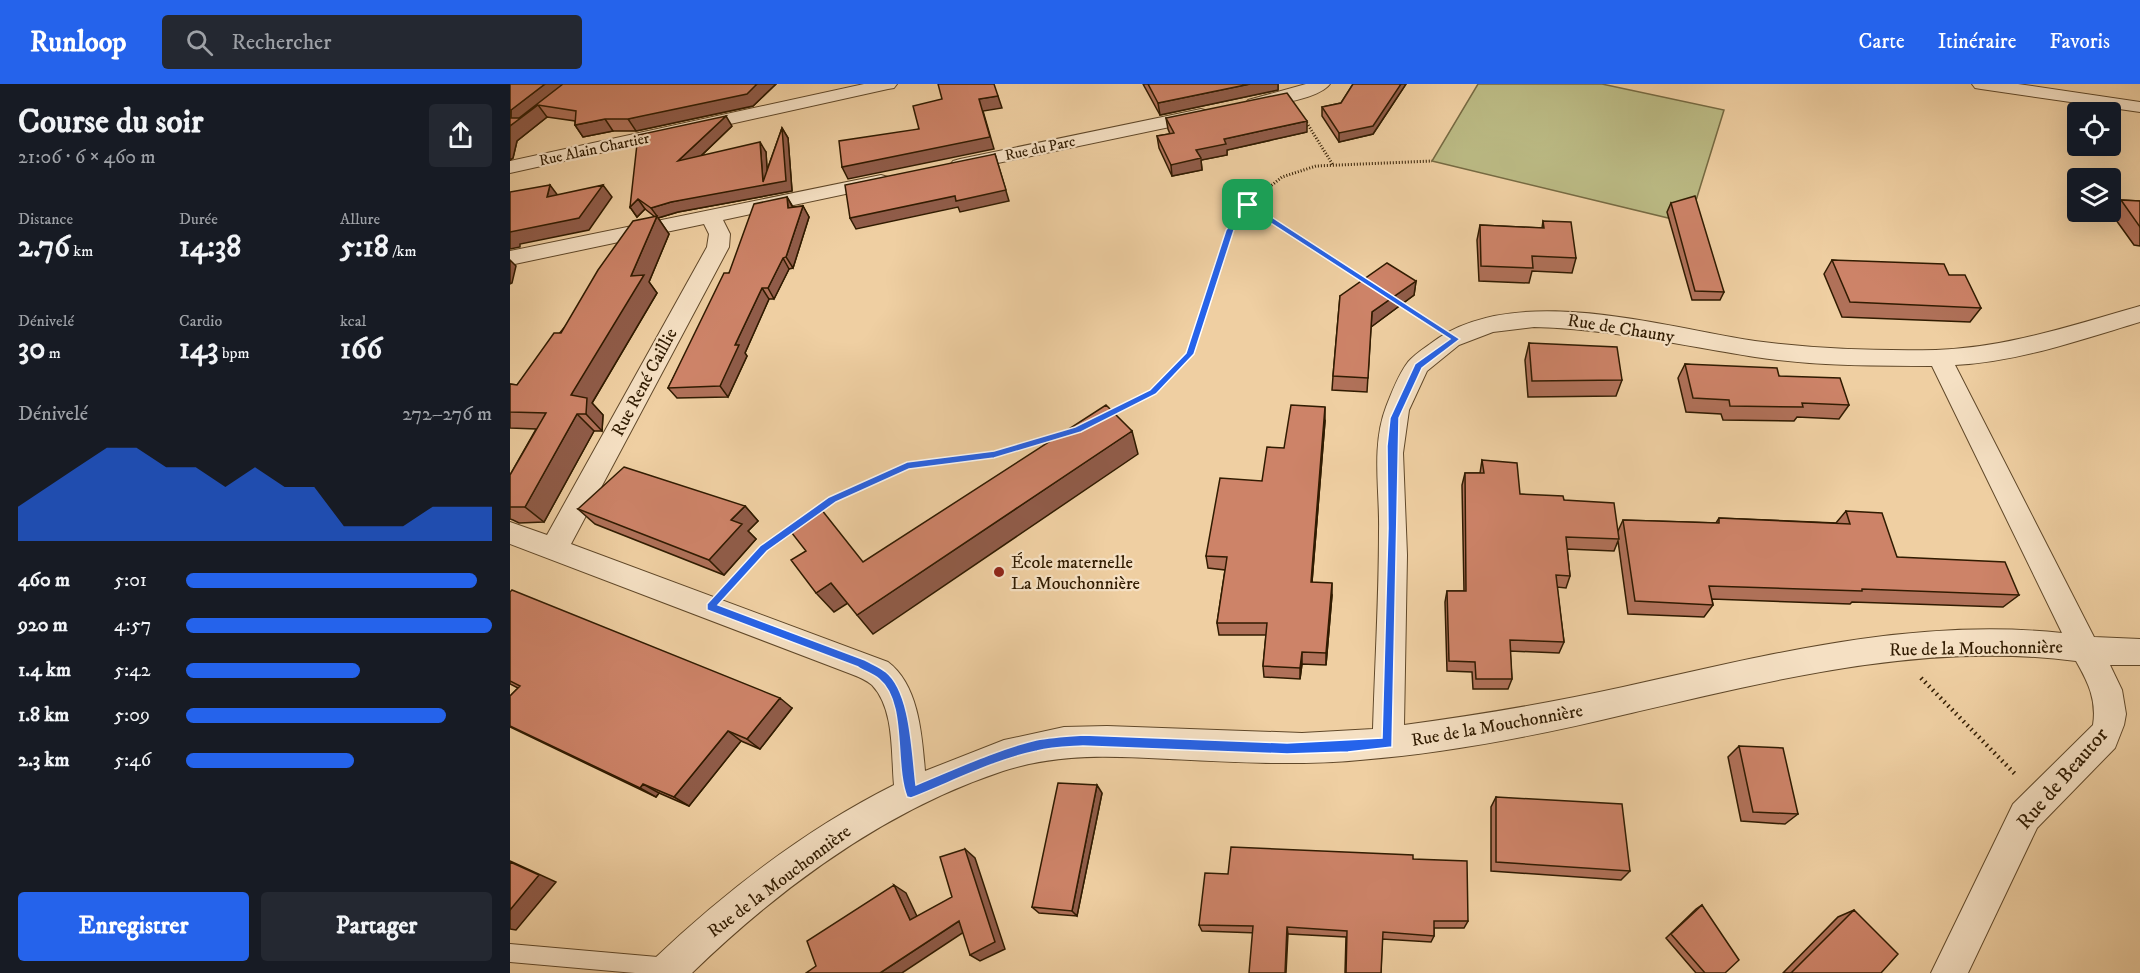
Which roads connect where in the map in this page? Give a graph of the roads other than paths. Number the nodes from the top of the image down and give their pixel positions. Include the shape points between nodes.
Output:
1 (888, 84) edge
2 (1321, 84) edge
3 (1981, 84) edge
4 (1238, 107) edge
5 (2140, 107) edge
6 (1214, 112) edge
7 (510, 167) edge
8 (944, 168) edge
9 (897, 178) edge
10 (709, 217) junction
11 (510, 258) edge
12 (2140, 314) edge
13 (1940, 358) junction
14 (510, 533) edge
15 (555, 549) junction
16 (2084, 647) junction
17 (2140, 652) edge
18 (1388, 743) junction
19 (911, 793) junction
20 (510, 953) edge
21 (668, 970) edge
22 (1949, 973) edge

1 - 7 street, Rue Alain Chartier
2 - 4 street via 1291,96
3 - 5 street
6 - 8 street, Rue du Parc
9 - 10 street
10 - 11 street
10 - 15 street, Rue René Caillie via 720,231 718,247
12 - 13 street, Rue de Chauny via 1983,354
13 - 16 street, Rue de Beautor
13 - 18 street, Rue de Chauny via 1772,351 1564,319 1503,323 1456,339 1436,351 1418,366 1394,418
14 - 15 street
15 - 19 street via 862,663 883,675 894,691 901,714
16 - 17 street, Rue de la Mouchonnière
16 - 18 street, Rue de la Mouchonnière via 2032,643 1893,649 1804,661 1582,710
16 - 22 street, Rue de Beautor via 2105,687 2110,704 2109,728 2025,816
18 - 19 street, Rue de la Mouchonnière via 1287,748 1060,742 1010,753
19 - 21 street, Rue de la Mouchonnière via 825,842 739,907
20 - 21 lane

